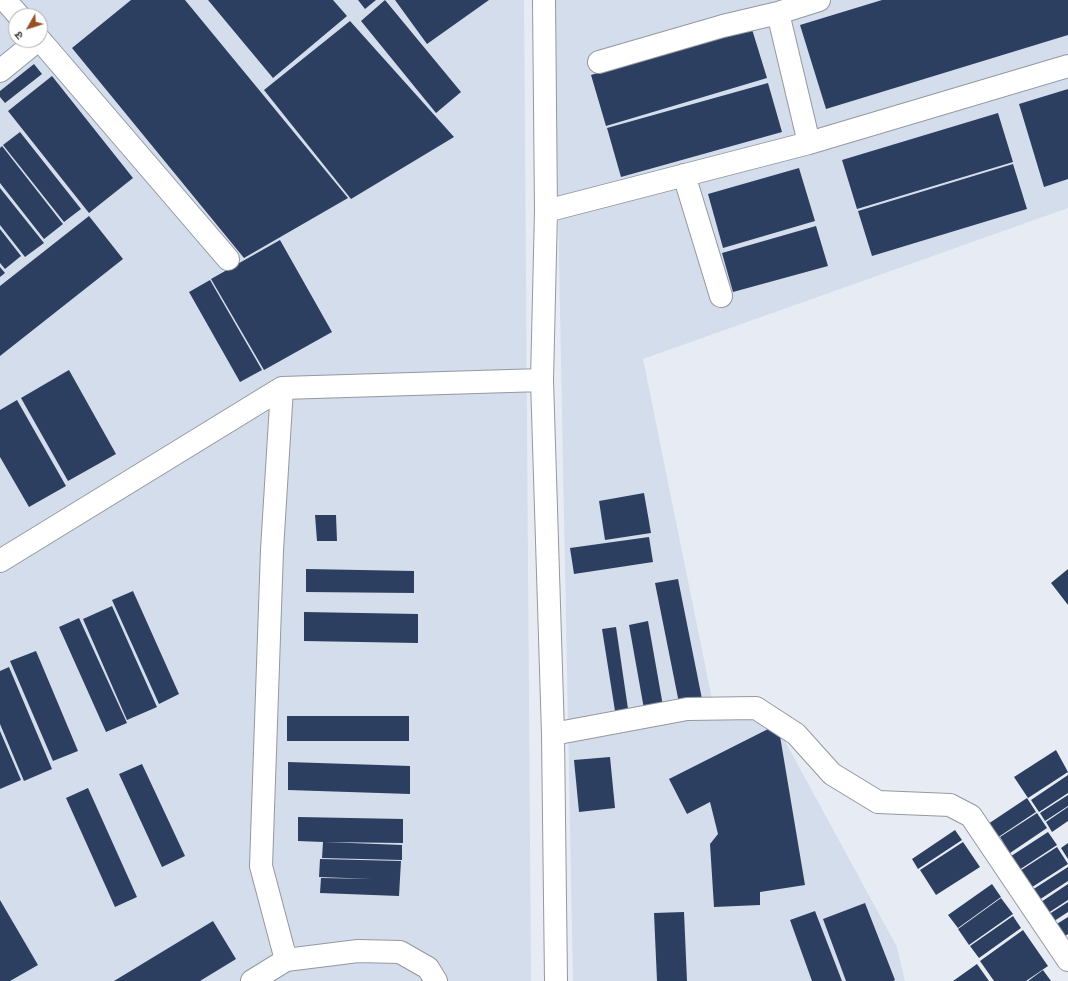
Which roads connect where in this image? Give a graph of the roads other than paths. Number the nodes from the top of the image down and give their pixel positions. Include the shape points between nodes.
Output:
1 (5, 0) edge
2 (544, 0) edge
3 (819, 0) edge
4 (12, 8) edge
5 (778, 13) junction
6 (29, 48) edge
7 (46, 48) edge
8 (599, 62) dead end
9 (1068, 66) edge
10 (0, 71) edge
11 (809, 143) junction
12 (684, 175) junction
13 (546, 211) junction
14 (228, 259) dead end
15 (721, 296) dead end
16 (542, 380) junction
17 (282, 388) junction
18 (0, 561) edge
19 (553, 734) junction
20 (286, 960) junction
21 (1068, 960) edge
22 (252, 981) edge
23 (436, 981) edge
24 (556, 981) edge

1 - 4 street
2 - 13 street
3 - 5 street
5 - 8 street
5 - 11 street
6 - 10 street
7 - 14 street
9 - 11 street
11 - 12 street
12 - 13 street
12 - 15 street
13 - 16 street
16 - 17 street
16 - 19 street
17 - 18 street
17 - 20 street via 272,550 261,866
19 - 21 street via 687,709 756,708 796,734 832,774 878,802 950,805 971,816
19 - 24 street
20 - 22 street
20 - 23 street via 358,951 400,952 428,968

